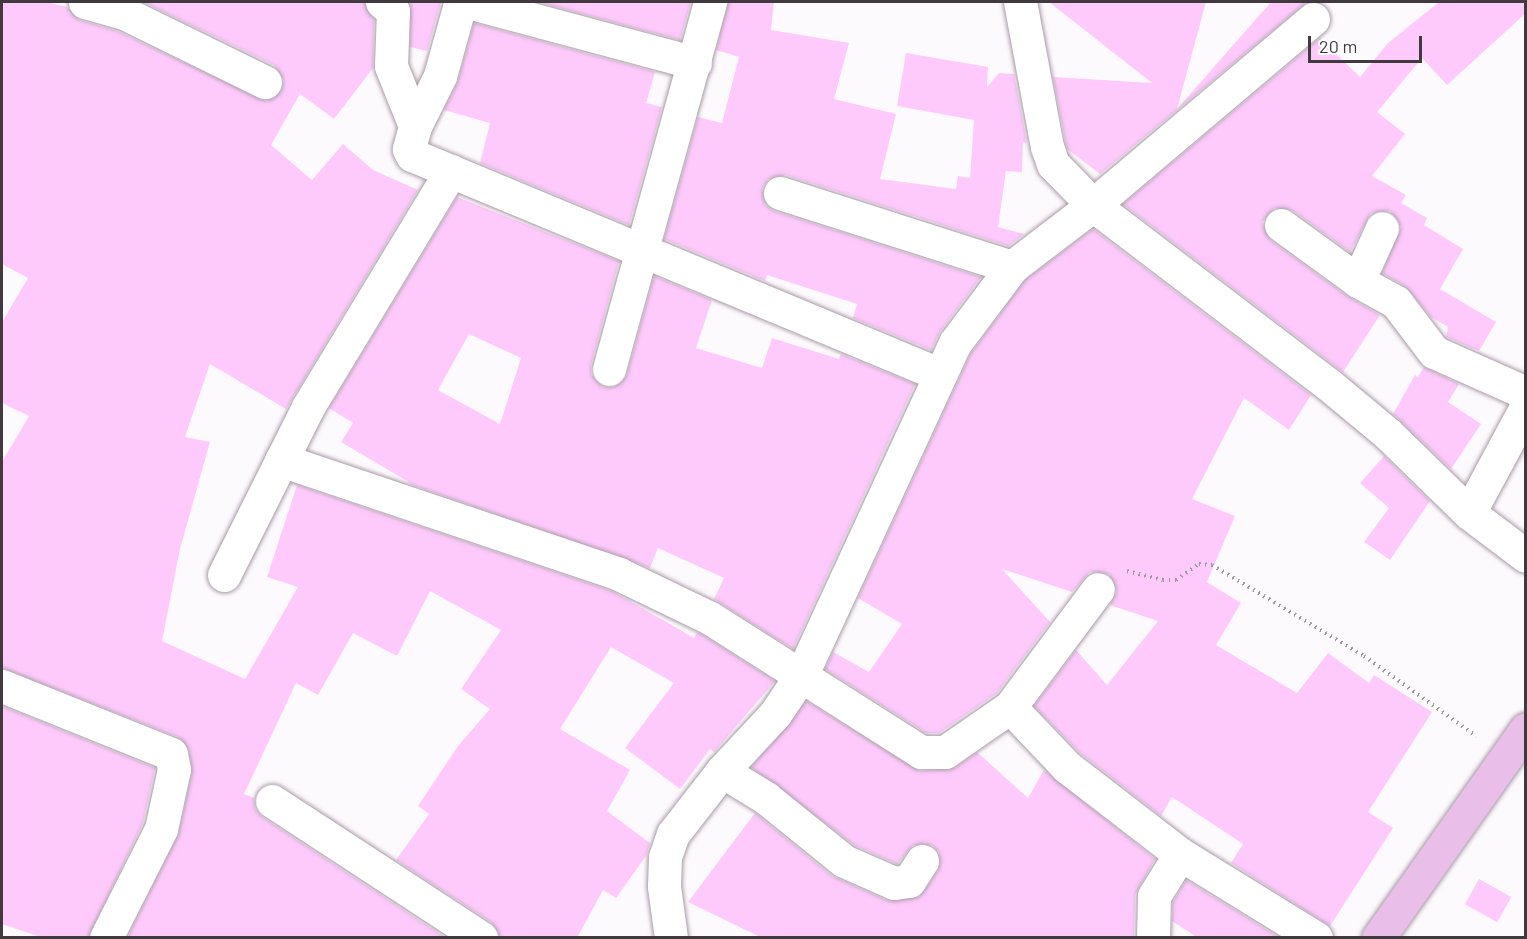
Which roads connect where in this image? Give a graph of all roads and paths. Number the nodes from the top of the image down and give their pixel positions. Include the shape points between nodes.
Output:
1 (85, 2) edge
2 (382, 2) edge
3 (710, 2) edge
4 (1020, 2) edge
5 (1313, 19) dead end
6 (695, 63) junction
7 (265, 82) dead end
8 (416, 126) junction
9 (451, 171) junction
10 (780, 193) dead end
11 (1093, 205) junction
12 (1281, 225) dead end
13 (1382, 228) dead end
14 (644, 251) junction
15 (1012, 267) junction
16 (1358, 281) junction
17 (609, 369) dead end
18 (939, 374) junction
19 (1526, 398) edge
20 (1526, 407) edge
21 (281, 460) junction
22 (1469, 513) junction
23 (1526, 556) edge
24 (225, 575) dead end
25 (1098, 589) joint
26 (802, 674) junction
27 (2, 686) edge
28 (1010, 707) junction
29 (1526, 729) edge
30 (1506, 757) junction
31 (722, 771) junction
32 (272, 801) dead end
33 (1180, 854) junction
34 (922, 861) dead end
35 (106, 938) edge
36 (481, 938) edge
37 (671, 938) edge
38 (1153, 938) edge
39 (1316, 938) edge
40 (1378, 938) edge

1 - 7 street via 124,13
2 - 8 street via 393,11 392,66
3 - 6 street
4 - 11 street via 1053,164
5 - 11 street
6 - 8 street via 468,2 460,4 440,76
6 - 14 street
8 - 9 street via 409,149 412,155
9 - 14 street
9 - 21 street via 308,407
10 - 15 street
11 - 15 street
11 - 22 street via 1328,384 1388,434
12 - 16 street
13 - 16 street
14 - 17 street
14 - 18 street
15 - 18 street via 966,326
16 - 19 street via 1396,302 1434,352 1524,392
18 - 26 street
20 - 22 street
21 - 24 street
21 - 26 street via 619,574 710,618
22 - 23 street
25 - 28 street
25 - 30 path via 1120,570 1176,580 1199,564 1212,565 1364,656
26 - 28 street via 921,752 945,752
26 - 31 street via 776,714
27 - 35 street via 171,754 174,769 161,829
28 - 33 street via 1067,767
29 - 30 main road
30 - 40 main road
31 - 34 street via 766,798 844,861 894,883 909,881
31 - 37 street via 673,834 664,857 666,919
32 - 36 street
33 - 38 street via 1154,896
33 - 39 street

